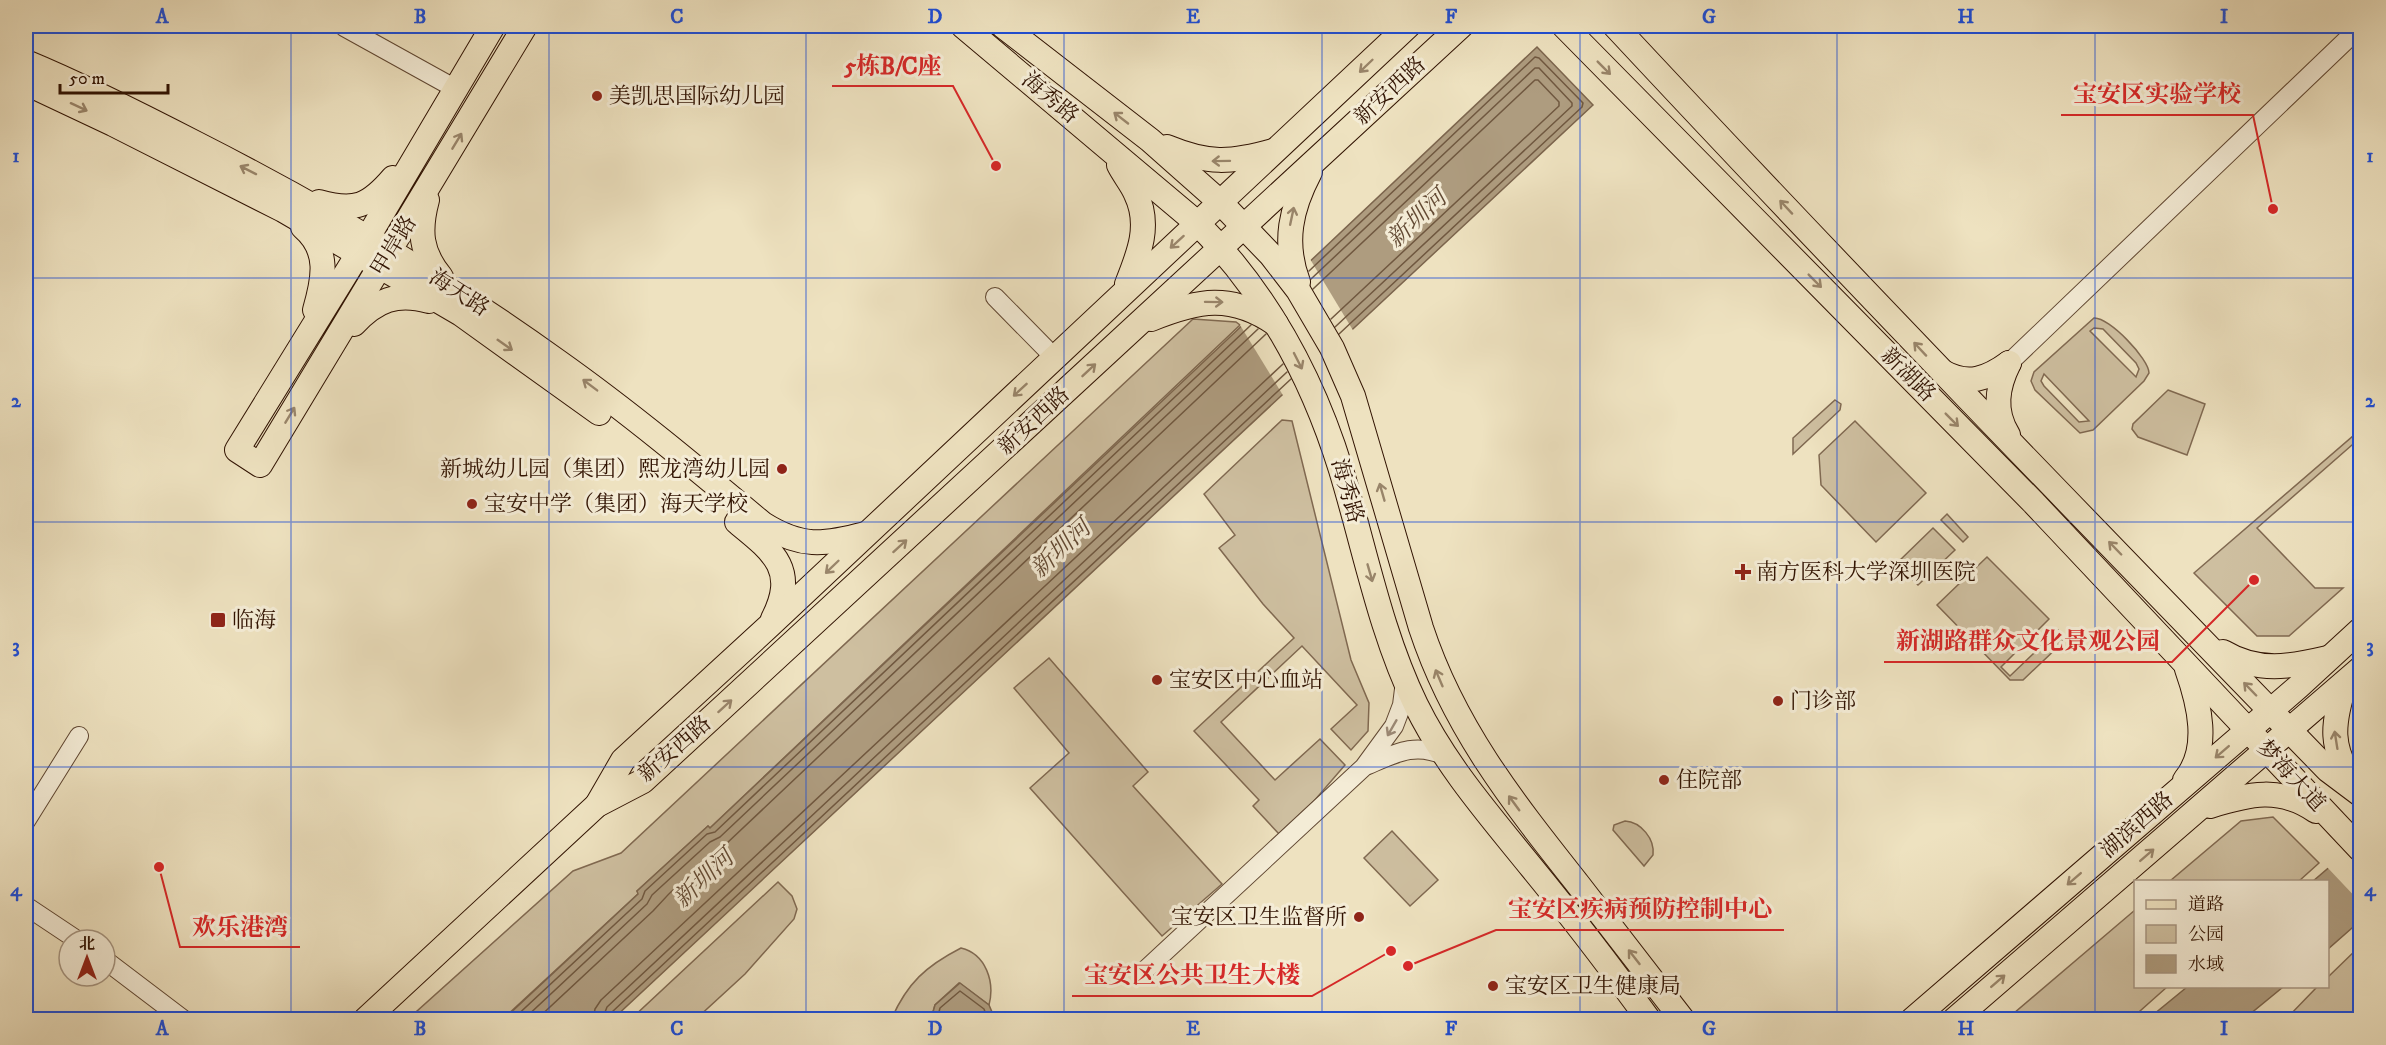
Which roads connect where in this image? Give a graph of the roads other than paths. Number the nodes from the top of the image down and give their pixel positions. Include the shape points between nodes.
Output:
1 (494, 26) edge
2 (525, 26) edge
3 (963, 26) edge
4 (1003, 26) edge
5 (1408, 26) edge
6 (1461, 26) edge
7 (1472, 26) edge
8 (1615, 26) edge
9 (344, 27) dead end
10 (2361, 27) edge
11 (1563, 29) edge
12 (1443, 42) junction
13 (26, 62) edge
14 (26, 83) edge
15 (456, 89) junction
16 (431, 132) junction
17 (1150, 140) junction
18 (1110, 147) junction
19 (1278, 150) junction
20 (1316, 159) junction
21 (433, 182) junction
22 (285, 200) junction
23 (1220, 202) junction
24 (1197, 223) junction
25 (1244, 225) junction
26 (363, 245) junction
27 (1221, 247) junction
28 (386, 259) junction
29 (1292, 276) junction
30 (450, 288) junction
31 (1125, 290) junction
32 (995, 297) dead end
33 (1260, 307) junction
34 (461, 314) junction
35 (1138, 324) junction
36 (307, 336) junction
37 (332, 347) junction
38 (1054, 357) junction
39 (2009, 363) junction
40 (1941, 372) junction
41 (2012, 440) junction
42 (867, 534) junction
43 (2145, 580) junction
44 (2124, 599) junction
45 (769, 626) junction
46 (2361, 630) edge
47 (2203, 639) junction
48 (2330, 657) junction
49 (2186, 664) junction
50 (2353, 676) edge
51 (1405, 681) junction
52 (2271, 710) junction
53 (2247, 730) junction
54 (2291, 731) junction
55 (651, 734) junction
56 (79, 736) dead end
57 (2267, 751) junction
58 (670, 756) junction
59 (1445, 756) junction
60 (1364, 767) junction
61 (2175, 792) junction
62 (2361, 793) edge
63 (597, 805) junction
64 (2200, 809) junction
65 (26, 821) edge
66 (2336, 824) junction
67 (2361, 849) edge
68 (26, 906) edge
69 (59, 928) edge
70 (117, 969) edge
71 (1142, 973) dead end
72 (184, 1020) edge
73 (365, 1020) edge
74 (1649, 1020) edge
75 (1683, 1020) edge
76 (1912, 1020) edge
77 (1954, 1020) edge

1 - 15 main road, 甲岸路
21 -> 2 main road, 甲岸路
3 - 18 main road, 海秀路
17 -> 4 main road, 海秀路
5 -> 19 main road, 新安西路
6 - 12 main road, 新安西路
7 - 12 main road
40 -> 8 main road, 新湖路
9 - 15 street
10 - 39 street
11 -> 44 main road, 新湖路 via 1958,426
12 - 20 main road, 新安西路
22 -> 13 main road, 海天路 via 130,109
14 -> 22 main road, 海天路
15 - 16 main road, 甲岸路
16 - 22 main road via 373,199 357,206 337,207
16 - 26 main road, 甲岸路
19 -> 17 main road via 1209,161
17 - 23 main road, 海秀路
18 - 24 main road, 海秀路
18 - 31 main road via 1136,192 1143,215 1143,240
19 - 23 main road, 新安西路
20 - 25 main road, 新安西路
29 -> 20 main road via 1290,220
21 - 28 main road, 甲岸路
21 - 30 main road via 423,216 423,247 429,262
22 - 26 main road, 海天路
22 - 36 main road via 315,237 322,256 322,288
23 - 24 main road, 新安西路
23 - 25 main road, 海秀路
24 - 27 main road, 海秀路
24 -> 31 main road, 新安西路
25 - 27 main road, 新安西路
25 - 29 main road, 海秀路
26 - 28 main road, 海天路
26 - 36 main road, 甲岸路
27 - 33 main road, 海秀路
27 - 35 main road, 新安西路
28 - 30 main road, 海天路
28 - 34 main road, 海天路
28 - 37 main road, 甲岸路
75 -> 29 main road, 海秀路 via 1520,811 1485,763 1454,709 1424,639 1369,445 1343,371
42 -> 30 main road, 海天路 via 825,543 806,543 780,535 558,361
31 - 38 main road, 新安西路
32 - 38 street
35 -> 33 main road via 1203,302
33 -> 51 main road, 海秀路 via 1278,325 1316,397 1387,634
34 - 37 main road via 420,298 392,298 365,312
34 -> 45 main road, 海天路 via 640,443 772,553 779,561 784,582 783,595
58 -> 35 main road, 新安西路
36 -> 37 main road, 甲岸路 via 237,450 260,465
38 -> 42 main road, 新安西路
39 - 40 main road via 1989,377 1971,381
39 - 41 main road via 2000,383 1998,405 2001,422
40 - 41 main road, 新湖路
43 -> 41 main road, 新湖路
42 -> 45 main road, 新安西路
43 - 44 main road via 2149,588 2144,600 2133,603
43 - 47 main road, 新湖路
44 - 49 main road, 新湖路
45 - 55 main road, 新安西路
46 - 48 main road, 湖滨西路
47 - 48 main road via 2232,657 2259,667 2283,667
52 -> 47 main road, 新湖路
48 - 52 main road, 湖滨西路
49 - 53 main road, 新湖路
49 - 61 main road via 2199,709 2200,734 2189,776
50 - 54 main road, 湖滨西路
62 -> 50 main road via 2341,761 2334,733 2336,713
51 - 59 main road, 海秀路
51 -> 60 street via 1394,726
52 - 53 main road, 湖滨西路
52 - 54 main road, 新湖路
53 - 57 main road, 梦海大道
53 -> 61 main road, 湖滨西路
54 - 57 main road, 湖滨西路
54 - 62 main road, 梦海大道 via 2328,770
55 - 58 main road
55 - 63 main road, 新安西路 via 623,760
56 - 65 street
57 - 64 main road, 湖滨西路
57 - 66 main road, 梦海大道
58 - 63 main road, 新安西路 via 643,781
59 - 60 street via 1410,748
59 - 74 main road, 海秀路
60 - 71 street
61 -> 76 main road, 湖滨西路
63 - 73 main road, 新安西路
64 - 66 main road via 2245,795 2271,793 2295,799
77 -> 64 main road, 湖滨西路
66 - 67 main road, 梦海大道
68 - 69 street
70 - 72 street

